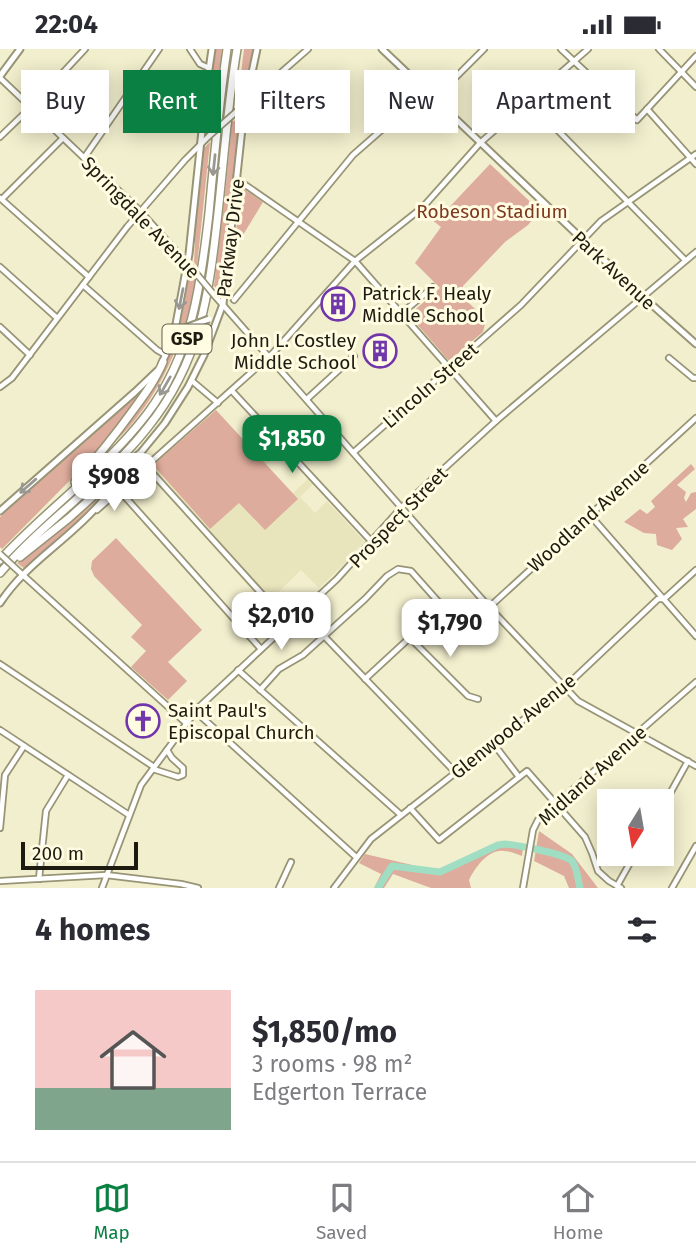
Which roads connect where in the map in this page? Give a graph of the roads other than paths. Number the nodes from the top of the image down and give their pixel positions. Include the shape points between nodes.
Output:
1 (20, 49) edge
2 (85, 49) edge
3 (159, 49) edge
4 (190, 49) edge
5 (212, 49) edge
6 (228, 49) edge
7 (237, 49) edge
8 (257, 49) edge
9 (308, 49) edge
10 (382, 49) edge
11 (484, 49) edge
12 (561, 49) edge
13 (588, 49) edge
14 (659, 49) edge
15 (696, 56) edge
16 (574, 61) junction
17 (209, 68) junction
18 (65, 70) edge
19 (252, 70) edge
20 (284, 70) edge
21 (404, 70) edge
22 (564, 70) edge
23 (681, 72) junction
24 (458, 75) edge
25 (0, 77) edge
26 (696, 87) edge
27 (21, 97) edge
28 (647, 109) junction
29 (235, 113) edge
30 (21, 117) edge
31 (458, 122) edge
32 (58, 133) edge
33 (242, 133) edge
34 (377, 133) edge
35 (492, 133) edge
36 (561, 133) edge
37 (0, 137) edge
38 (63, 138) junction
39 (480, 143) junction
40 (201, 144) junction
41 (693, 156) edge
42 (84, 158) junction
43 (696, 164) edge
44 (236, 181) junction
45 (1, 199) edge
46 (628, 201) junction
47 (140, 211) junction
48 (298, 222) junction
49 (583, 241) junction
50 (696, 252) edge
51 (685, 260) junction
52 (355, 261) junction
53 (188, 264) junction
54 (0, 267) edge
55 (89, 277) junction
56 (83, 285) junction
57 (433, 287) dead end
58 (642, 296) junction
59 (234, 300) dead end
60 (223, 304) junction
61 (402, 313) junction
62 (57, 318) junction
63 (0, 327) edge
64 (213, 330) junction
65 (174, 335) junction
66 (696, 344) edge
67 (30, 355) junction
68 (270, 356) junction
69 (354, 356) dead end
70 (164, 358) junction
71 (669, 358) dead end
72 (449, 368) junction
73 (696, 378) edge
74 (192, 381) junction
75 (0, 387) edge
76 (232, 391) junction
77 (307, 399) junction
78 (218, 403) junction
79 (696, 418) edge
80 (496, 421) junction
81 (354, 452) junction
82 (139, 455) junction
83 (146, 466) junction
84 (120, 490) junction
85 (402, 507) junction
86 (0, 512) edge
87 (90, 514) junction
88 (589, 514) junction
89 (43, 518) junction
90 (371, 541) junction
91 (0, 554) edge
92 (0, 560) edge
93 (696, 570) edge
94 (0, 573) edge
95 (23, 574) junction
96 (664, 599) junction
97 (0, 603) edge
98 (443, 607) junction
99 (489, 607) junction
100 (289, 624) junction
101 (324, 636) junction
102 (696, 636) edge
103 (410, 638) junction
104 (261, 649) junction
105 (0, 664) edge
106 (238, 670) junction
107 (365, 678) junction
108 (696, 682) edge
109 (565, 687) junction
110 (260, 690) junction
111 (478, 699) dead end
112 (195, 711) junction
113 (186, 723) junction
114 (0, 730) edge
115 (637, 733) junction
116 (493, 743) junction
117 (24, 746) junction
118 (167, 750) junction
119 (688, 761) junction
120 (696, 765) edge
121 (153, 768) junction
122 (456, 773) junction
123 (68, 775) junction
124 (519, 777) junction
125 (673, 789) edge
126 (555, 804) junction
127 (410, 808) junction
128 (130, 815) junction
129 (401, 815) junction
130 (0, 828) edge
131 (696, 846) edge
132 (356, 856) junction
133 (291, 862) dead end
134 (629, 866) edge
135 (106, 875) junction
136 (39, 879) junction
137 (0, 881) edge
138 (181, 886) edge
139 (619, 887) edge
140 (102, 888) edge
141 (198, 888) edge
142 (279, 888) edge
143 (334, 888) edge
144 (523, 888) edge
145 (672, 888) edge

1 - 25 main road
2 - 18 street
3 - 42 street
4 - 17 street via 200,64
5 - 17 main road, Parkway Drive
6 -> 89 highway, GSP via 201,277 185,344 165,387 137,427
7 - 94 highway, GSP via 211,277 189,359 165,404 140,437
8 - 19 main road, Parkway Drive
9 - 20 street
10 - 21 main road, Park Avenue
11 - 24 street
12 - 16 street
13 - 16 street
14 - 23 street
15 - 23 street
16 - 22 street
16 - 28 street via 637,120
17 - 40 main road, Parkway Drive
23 - 26 street
23 - 28 street
25 - 27 street, Springdale Avenue
28 - 41 street
29 - 40 street, bridge
30 - 37 street
31 - 39 main road, Park Avenue
32 - 38 street, Springdale Avenue
33 - 44 main road, Parkway Drive
34 - 48 street via 352,155
35 - 39 street
36 - 46 street
38 - 42 street, Springdale Avenue
38 - 45 street
39 - 49 main road, Park Avenue
39 - 52 street via 423,207
40 - 47 street
40 - 53 main road, Parkway Drive
41 - 43 street
41 - 46 street, Lincoln Street
42 - 47 street, Springdale Avenue
44 - 48 street
44 - 60 main road, Parkway Drive
45 - 55 street
46 - 49 street, Lincoln Street
46 - 51 street
47 - 53 street, Springdale Avenue
47 - 55 street
48 - 52 street
48 - 59 street
49 - 58 main road, Park Avenue
49 - 72 street, Lincoln Street via 521,305
50 - 51 street, Prospect Street
51 - 58 street, Prospect Street
52 - 61 street
52 - 68 street
53 - 60 street, Springdale Avenue, bridge
53 -> 65 main road, Parkway Drive
54 - 62 street
55 - 56 street
56 - 62 street
56 - 70 street
57 - 61 street
58 - 66 main road, Park Avenue
58 - 80 street, Prospect Street
60 - 64 main road, Parkway Drive
60 - 68 street, Springdale Avenue
61 - 72 street
62 - 67 street
63 - 67 street
64 - 65 main road, bridge via 214,322 209,319
64 - 74 main road, Parkway Drive
65 - 70 main road, Parkway Drive
67 - 75 street
68 - 76 street
68 - 77 street, Springdale Avenue
69 - 77 street
70 -> 86 main road via 134,393
70 - 89 highway via 119,430
71 - 73 street
72 - 80 street
72 - 81 street, Lincoln Street
74 - 78 street
74 - 82 main road, Parkway Drive
76 - 78 street
76 - 90 street
77 - 81 street, Springdale Avenue
78 - 83 street
79 - 88 street, Woodland Avenue
80 - 85 street, Prospect Street
81 - 85 street, Springdale Avenue
82 - 87 main road, Parkway Drive
82 - 94 highway
83 - 84 street
83 - 100 street
84 - 87 street
84 - 104 street
85 - 90 street, Prospect Street
85 - 99 street, Springdale Avenue
87 - 95 main road, Parkway Drive
88 - 96 street
88 - 99 street, Woodland Avenue
89 - 92 highway, GSP
90 - 100 street, Prospect Street
91 - 95 street, bridge
93 - 96 street, Glenwood Avenue
95 - 97 main road, Parkway Drive
95 - 113 street
96 - 102 street
96 - 109 street, Glenwood Avenue via 658,599
98 - 99 street, Woodland Avenue via 466,623
98 - 101 street, Woodland Avenue via 411,571 398,569
98 - 103 street
99 - 109 street, Springdale Avenue
100 - 104 street, Prospect Street
101 - 107 street
101 - 110 street, Woodland Avenue via 279,669
103 - 107 street
103 - 111 street via 468,696
104 - 106 street, Prospect Street
105 - 121 street
106 - 110 street
106 - 112 street, Prospect Street
107 - 122 street
108 - 115 street, Midland Avenue
109 - 115 street, Springdale Avenue via 578,701
109 - 116 street, Glenwood Avenue
110 - 129 street
112 - 113 street, Prospect Street
112 - 132 street
113 - 118 street, Prospect Street
114 - 117 street
115 - 119 street, Springdale Avenue
115 - 126 street, Midland Avenue
116 - 122 street, Glenwood Avenue
116 - 124 street
117 - 123 street
117 - 130 street via 5,775
118 - 121 street, Prospect Street
118 - 121 street via 183,768 183,775
119 - 120 street, Springdale Avenue
119 - 125 street
121 - 128 street, Prospect Street
122 - 127 street, Glenwood Avenue
123 - 128 street
123 - 136 street via 46,811
124 - 126 street via 527,771
124 - 127 street via 439,840
126 - 139 street via 585,837 598,871
126 - 144 street, Midland Avenue via 536,823
127 - 129 street, Glenwood Avenue
128 - 135 street, Prospect Street
129 - 132 street, Glenwood Avenue
131 - 145 street
132 - 143 street, Glenwood Avenue
133 - 142 street
134 - 139 street
135 - 136 street
135 - 138 street
135 - 140 street, Prospect Street
136 - 137 street
138 - 141 street

